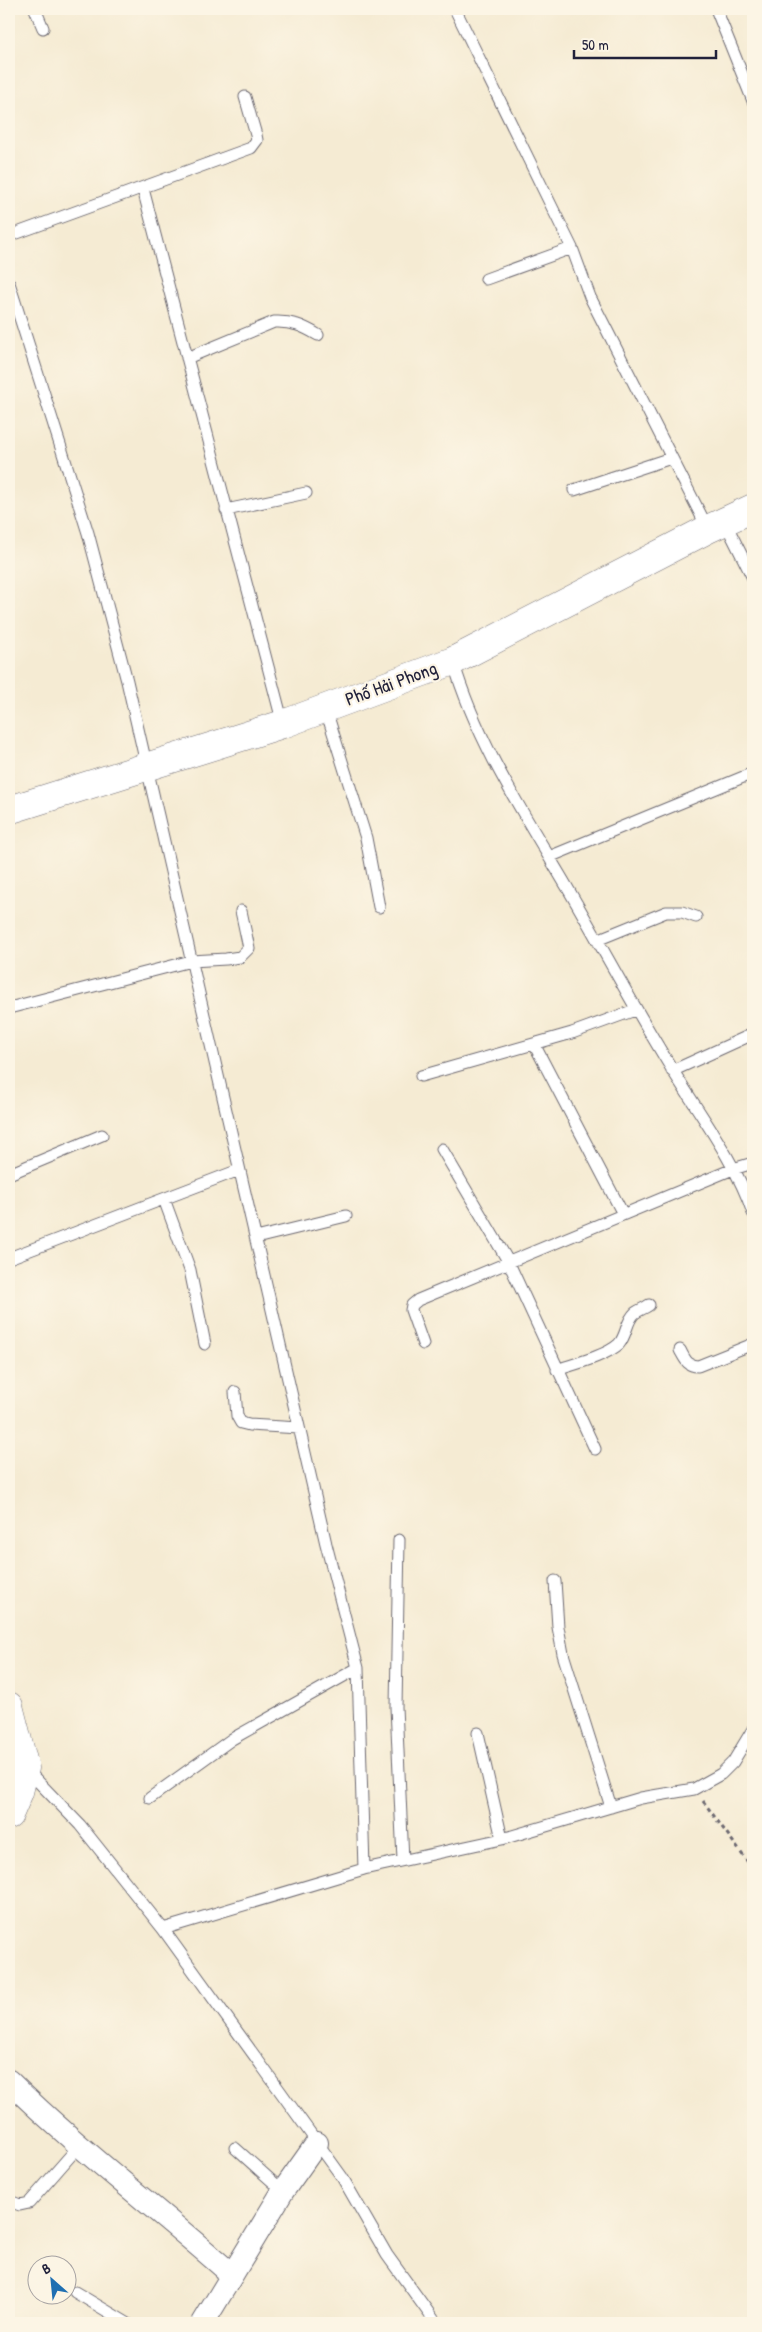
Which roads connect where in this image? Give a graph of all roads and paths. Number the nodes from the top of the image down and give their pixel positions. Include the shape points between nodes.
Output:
1 (35, 9) edge
2 (455, 9) edge
3 (716, 9) edge
4 (43, 28) dead end
5 (245, 97) dead end
6 (753, 101) edge
7 (143, 189) junction
8 (9, 236) edge
9 (572, 248) junction
10 (486, 279) dead end
11 (9, 283) edge
12 (318, 335) dead end
13 (187, 358) junction
14 (671, 458) junction
15 (574, 490) dead end
16 (306, 493) dead end
17 (753, 508) edge
18 (226, 510) junction
19 (717, 525) junction
20 (753, 578) edge
21 (447, 663) junction
22 (325, 707) junction
23 (283, 724) junction
24 (146, 768) junction
25 (753, 773) edge
26 (9, 810) edge
27 (549, 857) junction
28 (379, 907) dead end
29 (241, 911) dead end
30 (696, 917) dead end
31 (597, 940) junction
32 (191, 961) junction
33 (9, 1008) edge
34 (635, 1010) junction
35 (753, 1034) edge
36 (534, 1044) junction
37 (672, 1071) junction
38 (422, 1076) dead end
39 (102, 1135) dead end
40 (442, 1149) dead end
41 (753, 1163) edge
42 (733, 1169) junction
43 (239, 1170) junction
44 (9, 1174) edge
45 (164, 1199) junction
46 (753, 1213) edge
47 (623, 1214) junction
48 (346, 1216) dead end
49 (256, 1238) junction
50 (9, 1258) edge
51 (508, 1261) junction
52 (649, 1305) dead end
53 (205, 1344) dead end
54 (423, 1344) dead end
55 (753, 1344) edge
56 (680, 1350) dead end
57 (557, 1370) junction
58 (235, 1392) dead end
59 (300, 1428) junction
60 (595, 1449) dead end
61 (399, 1540) dead end
62 (555, 1581) dead end
63 (358, 1668) junction
64 (9, 1706) edge
65 (753, 1729) edge
66 (478, 1732) dead end
67 (25, 1768) junction
68 (694, 1789) junction
69 (150, 1798) dead end
70 (611, 1807) junction
71 (9, 1815) edge
72 (502, 1839) junction
73 (398, 1862) junction
74 (369, 1868) junction
75 (753, 1869) edge
76 (164, 1929) junction
77 (9, 2081) edge
78 (79, 2146) junction
79 (235, 2148) dead end
80 (323, 2152) junction
81 (283, 2191) junction
82 (12, 2202) dead end
83 (231, 2274) junction
84 (78, 2294) edge
85 (128, 2323) edge
86 (203, 2323) edge
87 (436, 2323) edge

1 - 4 lane
2 - 9 lane
3 - 6 lane
5 - 7 lane via 257,140 252,148
7 - 8 lane
7 - 13 lane
9 - 10 lane
9 - 14 lane via 590,297
11 - 24 lane via 88,533
12 - 13 lane via 287,321 274,322
13 - 18 lane
14 - 15 lane
14 - 19 lane
16 - 18 lane
17 - 19 street, Phố Hải Phong
18 - 23 lane
19 - 20 lane
19 - 21 street, Phố Hải Phong
21 - 22 street, Phố Hải Phong
21 - 27 lane via 488,752
22 - 23 street, Phố Hải Phong
22 - 28 lane via 366,838
23 - 24 street, Phố Hải Phong
24 - 26 street, Phố Hải Phong
24 - 32 lane
25 - 27 lane
27 - 31 lane
29 - 32 lane via 249,948 240,956
30 - 31 lane via 682,912 666,912
31 - 34 lane
32 - 33 lane
32 - 43 lane
34 - 36 lane
34 - 37 lane
35 - 37 lane
36 - 38 lane
36 - 47 lane
37 - 42 lane
39 - 44 lane
40 - 51 lane
41 - 42 lane
42 - 46 lane
42 - 47 lane
43 - 45 lane
43 - 49 lane
45 - 50 lane
45 - 53 lane via 190,1270
47 - 51 lane
48 - 49 lane
49 - 59 lane
51 - 54 lane via 412,1305
51 - 57 lane
52 - 57 lane via 635,1313 618,1344 604,1353
55 - 56 lane via 698,1366 686,1362
57 - 60 lane
58 - 59 lane via 237,1416 241,1423
59 - 63 lane
61 - 73 lane
62 - 70 lane via 563,1654
63 - 69 lane via 232,1739
63 - 74 lane
64 - 67 street
65 - 68 lane via 733,1762 721,1774
66 - 72 lane
67 - 71 street
67 - 76 lane via 80,1825
68 - 70 lane
68 - 75 path
70 - 72 lane
72 - 73 lane
73 - 74 lane
74 - 76 lane
76 - 80 lane
77 - 78 street
78 - 82 lane via 29,2203 20,2205
78 - 83 street
79 - 81 lane
80 - 81 street
80 - 87 lane via 342,2177 387,2255
81 - 83 street
83 - 86 street
84 - 85 lane

